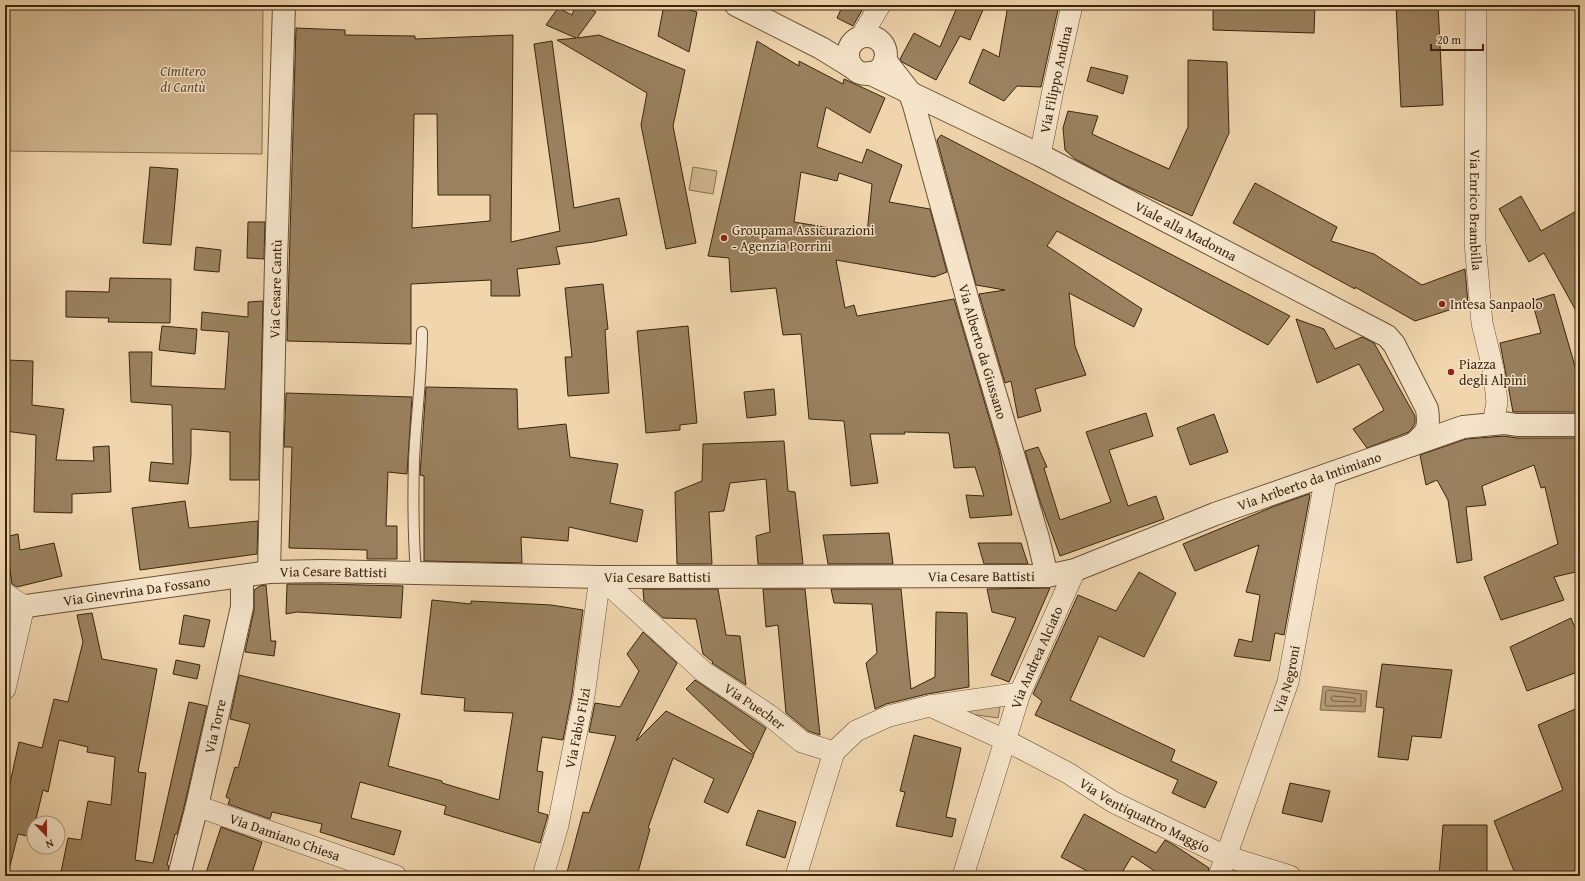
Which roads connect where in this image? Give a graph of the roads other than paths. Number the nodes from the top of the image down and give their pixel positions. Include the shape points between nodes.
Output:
1 (284, 5) edge
2 (736, 5) edge
3 (880, 5) edge
4 (1072, 5) edge
5 (1476, 5) edge
6 (866, 53) junction
7 (909, 91) junction
8 (949, 112) junction
9 (919, 127) junction
10 (1040, 155) junction
11 (422, 332) dead end
12 (1426, 409) junction
13 (1495, 413) dead end
14 (1580, 425) edge
15 (1460, 428) junction
16 (1412, 445) junction
17 (1326, 476) junction
18 (269, 572) junction
19 (416, 573) junction
20 (1072, 574) junction
21 (242, 576) junction
22 (1047, 576) junction
23 (600, 577) junction
24 (5, 594) edge
25 (15, 608) edge
26 (5, 689) edge
27 (1020, 693) junction
28 (930, 706) junction
29 (1006, 739) junction
30 (834, 752) junction
31 (197, 806) junction
32 (1225, 856) junction
33 (179, 876) edge
34 (393, 876) edge
35 (543, 876) edge
36 (796, 876) edge
37 (963, 876) edge
38 (1219, 876) edge
39 (1290, 876) edge

1 - 18 street, Via Cesare Cantù
2 - 6 street via 821,48
3 - 6 street
4 - 10 street, Via Filippo Andina
5 - 13 street, Via Enrico Brambilla via 1475,242 1482,322 1494,373 1497,403
6 - 7 street, Viale alla Madonna
7 - 8 street, Viale alla Madonna
7 - 9 street, Via Alberto da Giussano
8 - 9 street via 930,117
8 - 10 street, Viale alla Madonna
9 - 22 street, Via Alberto da Giussano
10 - 12 street, Viale alla Madonna via 1387,336 1394,344
11 - 19 lane via 414,460
12 - 15 street, Viale alla Madonna via 1434,422
12 - 16 street, Viale alla Madonna via 1429,420 1427,430
14 - 15 street, Via Ariberto da Intimiano via 1504,423
15 - 16 street, Via Ariberto da Intimiano
16 - 17 street, Via Ariberto da Intimiano
17 - 20 street, Via Ariberto da Intimiano via 1215,514
17 - 32 street, Via Negroni via 1288,682
18 - 19 street, Via Cesare Battisti
18 - 21 street, Via Ginevrina Da Fossano
19 - 23 street, Via Cesare Battisti
20 - 22 street, Via Ariberto da Intimiano
20 - 27 street, Via Andrea Alciato
21 - 25 street, Via Ginevrina Da Fossano
21 - 31 street, Via Torre via 242,607
22 - 23 street, Via Cesare Battisti
23 - 30 street, Via Puecher via 704,672 769,715 802,742
23 - 35 street, Via Fabio Filzi via 584,696 558,825
24 - 25 street
25 - 26 street
27 - 28 street
27 - 29 street, Via Andrea Alciato
28 - 29 street
28 - 30 street via 889,716 856,731
29 - 32 street, Via Ventiquattro Maggio via 1068,773 1113,802
29 - 37 street, Via Andrea Alciato
30 - 36 street
31 - 33 street, Via Torre
31 - 34 street, Via Damiano Chiesa
32 - 38 street, Via Negroni
32 - 39 street, Via Ventiquattro Maggio

